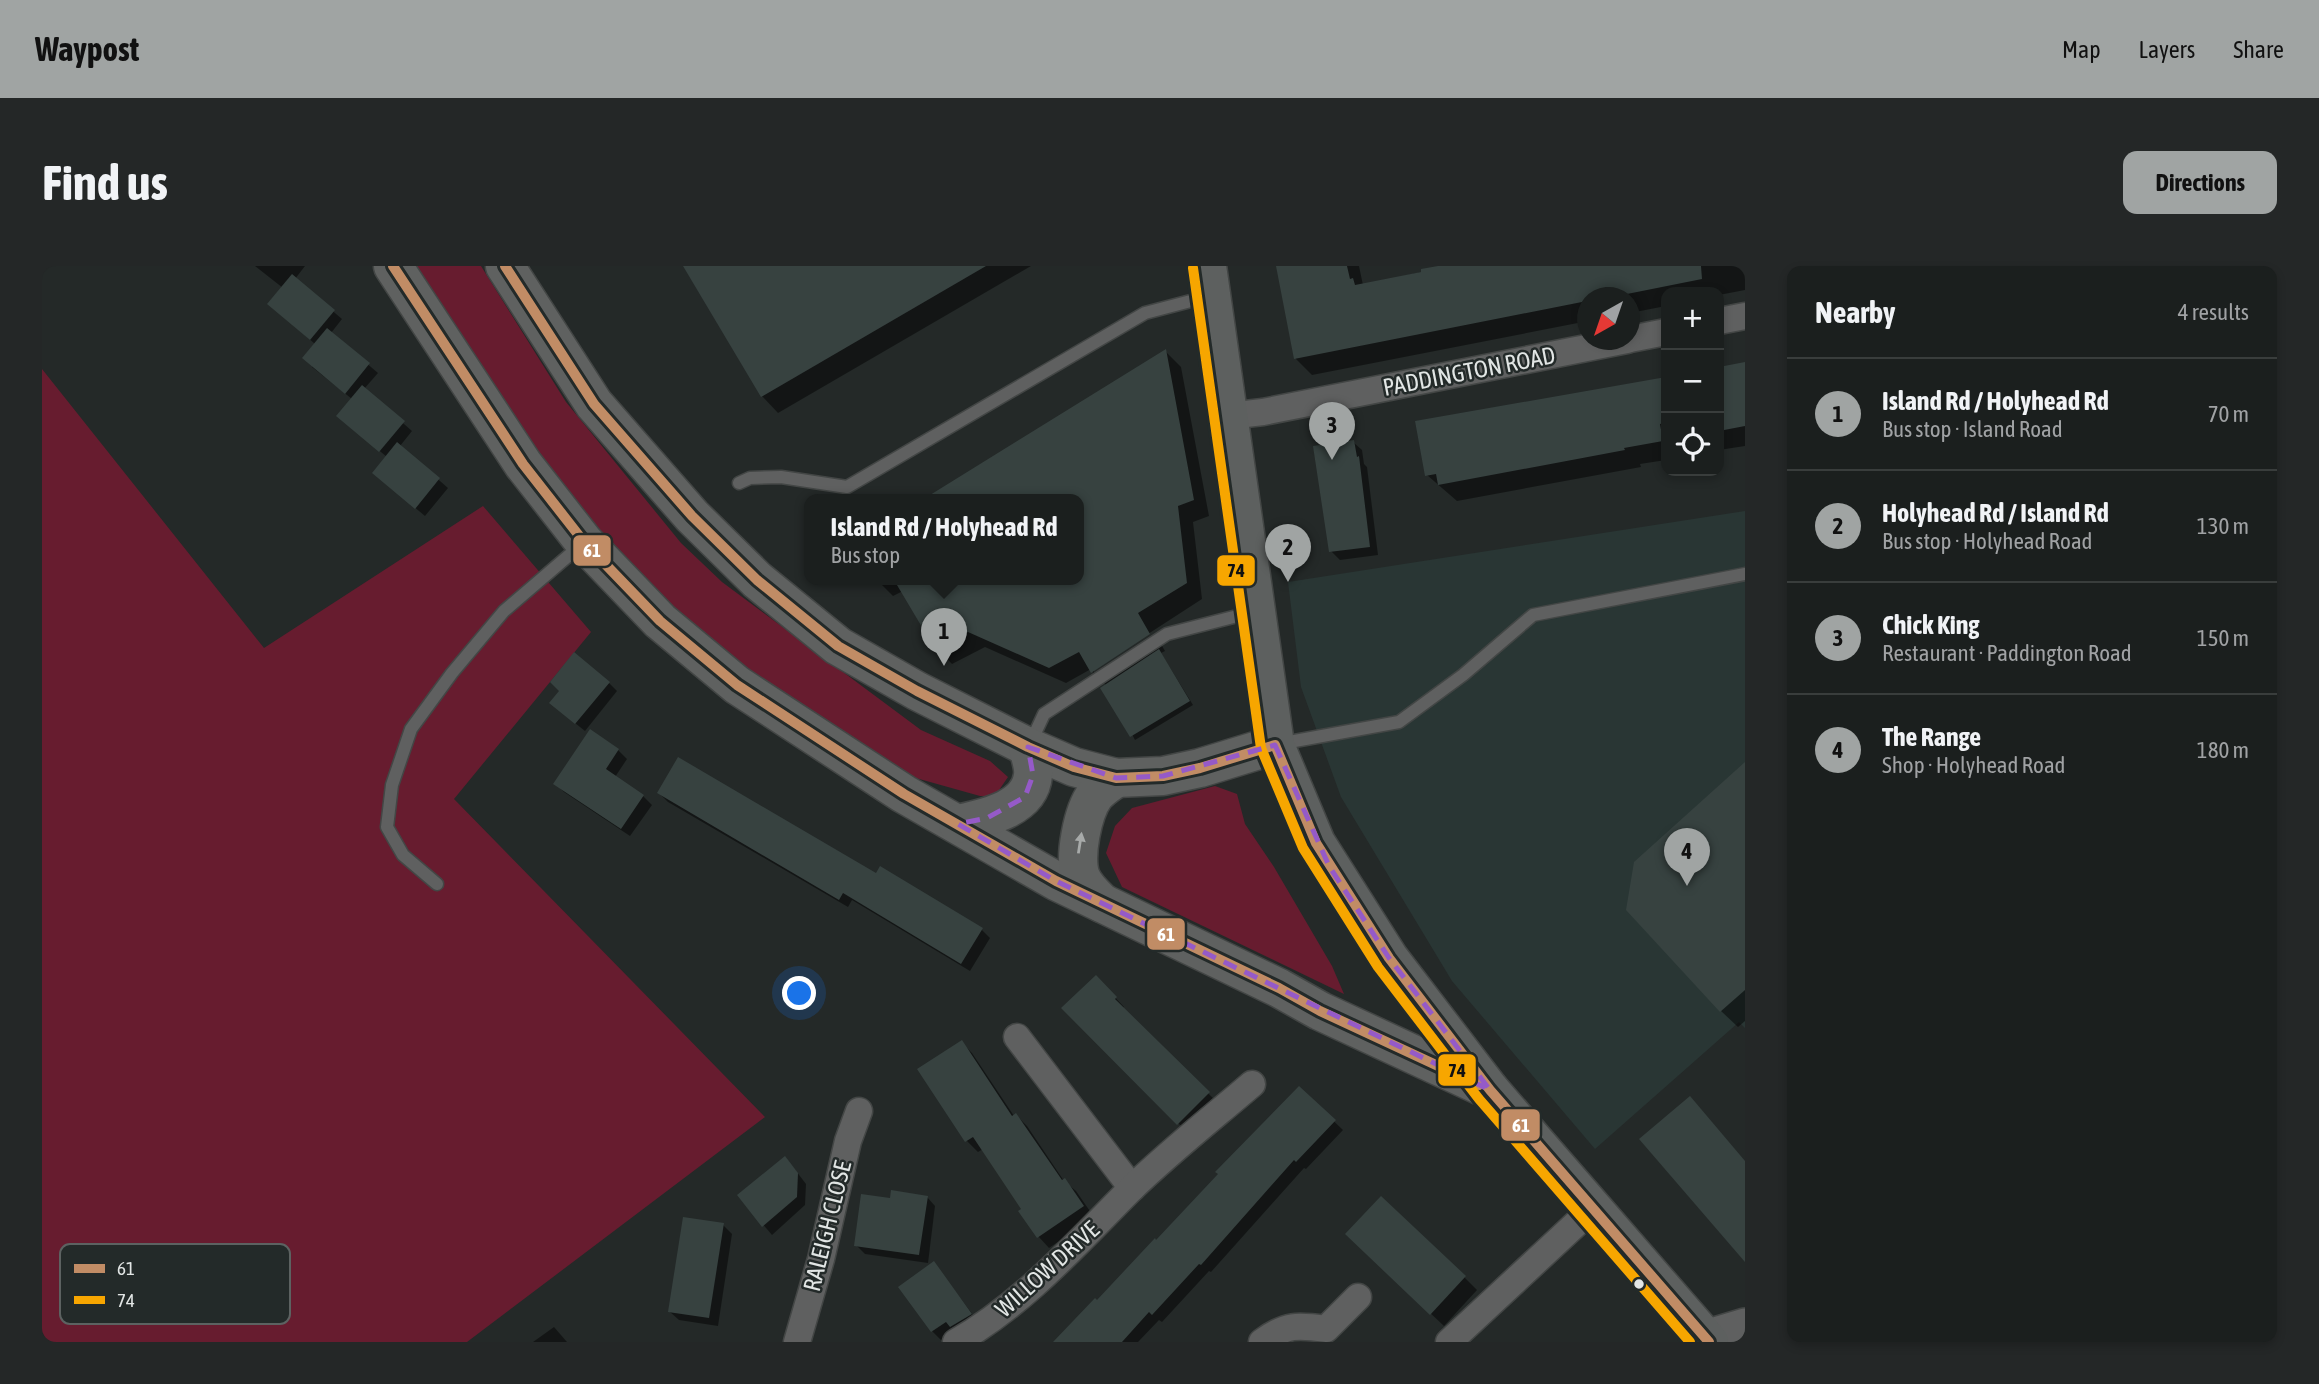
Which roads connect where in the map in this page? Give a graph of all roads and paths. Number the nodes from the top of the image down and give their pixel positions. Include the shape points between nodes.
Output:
1 (393, 266) edge
2 (505, 266) edge
3 (1210, 281) edge
4 (1745, 316) edge
5 (1724, 320) edge
6 (1661, 333) edge
7 (1640, 337) edge
8 (1577, 349) edge
9 (1228, 416) junction
10 (739, 483) dead end
11 (584, 542) junction
12 (1745, 574) edge
13 (1257, 611) junction
14 (1275, 745) junction
15 (1028, 747) junction
16 (1116, 778) junction
17 (958, 824) junction
18 (437, 884) dead end
19 (1102, 903) junction
20 (1017, 1037) dead end
21 (1252, 1084) dead end
22 (1489, 1090) junction
23 (859, 1111) dead end
24 (1132, 1188) junction
25 (1592, 1209) junction
26 (1358, 1297) dead end
27 (1745, 1325) edge
28 (1332, 1335) edge
29 (1705, 1340) edge
30 (797, 1342) edge
31 (956, 1342) edge
32 (1262, 1342) edge
33 (1449, 1342) edge

1 - 11 main road via 523,464
2 - 15 main road via 594,404 692,516 757,580 838,646
3 - 9 highway
3 - 10 lane via 1145,313 847,487 780,477
4 - 5 street
6 - 7 street, PADDINGTON ROAD
8 - 9 street, PADDINGTON ROAD
9 - 13 highway
11 - 17 main road via 660,621 737,685
11 - 18 lane via 504,611 411,729 392,785 387,827 403,855
12 - 14 lane via 1533,615 1399,722
13 - 14 highway
13 - 15 lane via 1167,634 1044,714
14 - 16 main road via 1163,776
14 - 22 highway via 1329,866 1389,958
15 - 16 main road via 1074,767
15 - 17 main road via 1033,775 1025,797 987,818
19 -> 16 main road via 1082,880 1078,858 1091,802
17 - 19 main road
19 - 22 main road
20 - 24 street
21 - 24 street, WILLOW DRIVE
22 - 25 highway
23 - 30 street, RALEIGH CLOSE
24 - 31 street, WILLOW DRIVE via 1036,1282 985,1325
25 - 29 highway
25 - 33 street
26 - 28 street
27 - 29 street
28 - 32 street via 1299,1326 1279,1330

